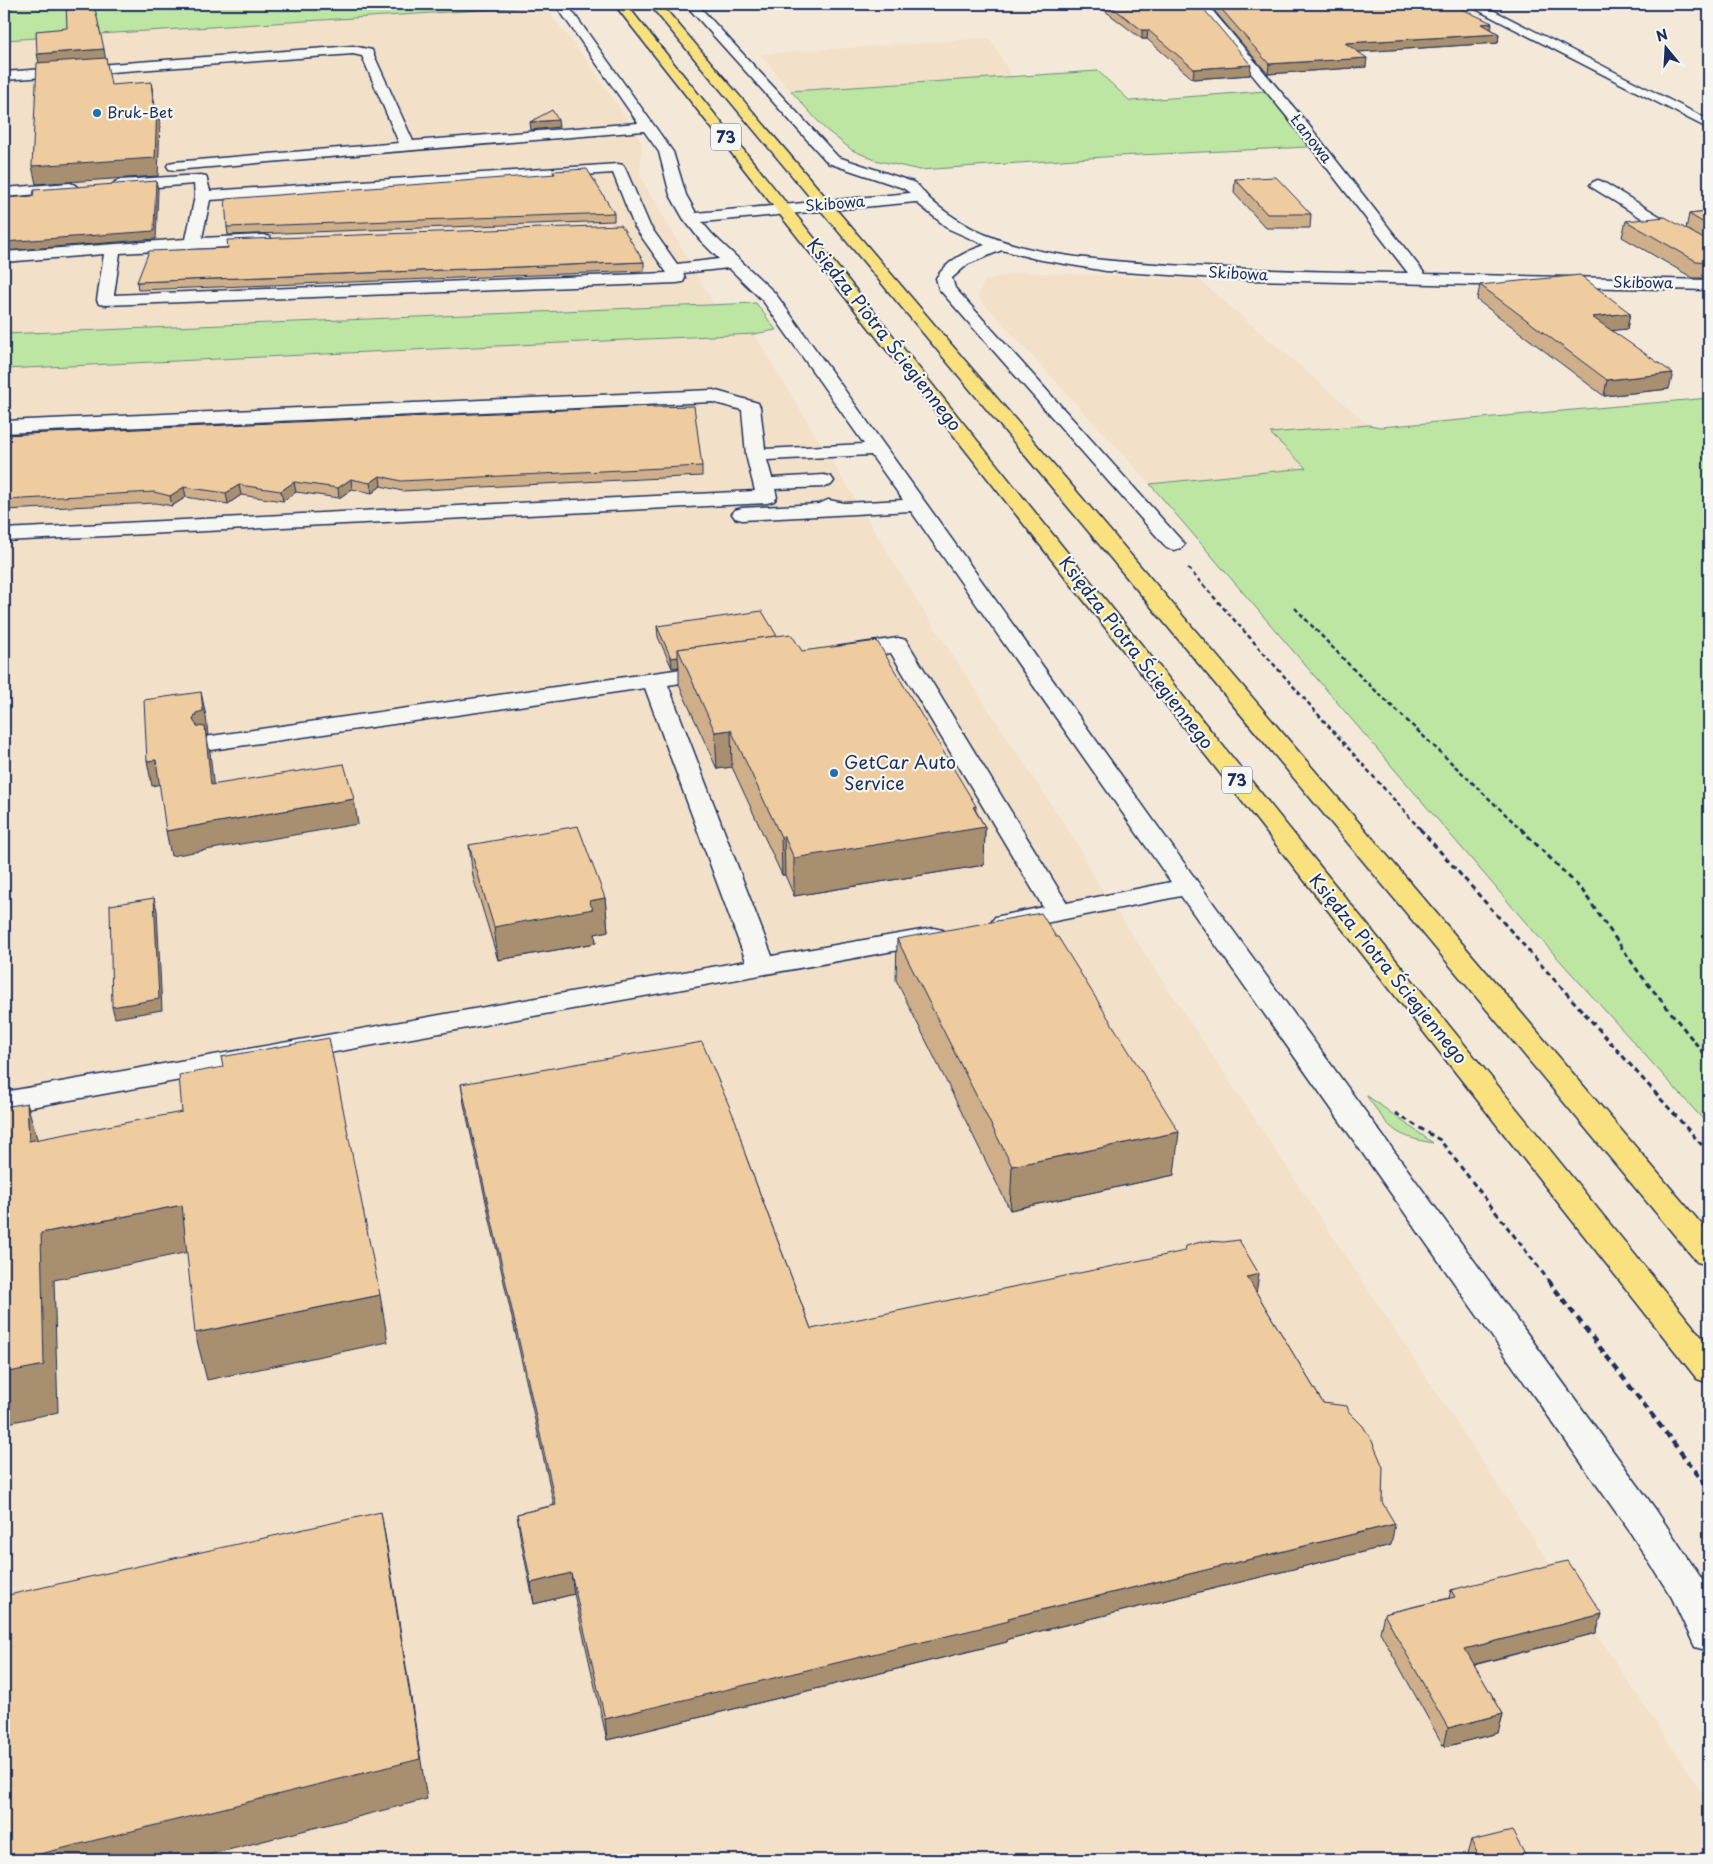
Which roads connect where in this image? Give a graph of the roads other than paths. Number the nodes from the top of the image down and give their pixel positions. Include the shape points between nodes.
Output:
1 (561, 4) edge
2 (620, 4) edge
3 (655, 4) edge
4 (691, 4) edge
5 (1197, 4) edge
6 (1472, 4) edge
7 (4, 76) edge
8 (1709, 125) edge
9 (648, 126) junction
10 (408, 146) junction
11 (162, 167) dead end
12 (132, 170) edge
13 (112, 171) edge
14 (73, 175) edge
15 (4, 181) edge
16 (102, 186) edge
17 (1598, 186) dead end
18 (82, 188) edge
19 (4, 193) edge
20 (203, 196) junction
21 (919, 197) junction
22 (825, 205) junction
23 (783, 209) junction
24 (691, 218) junction
25 (642, 226) junction
26 (622, 227) edge
27 (283, 240) edge
28 (193, 243) junction
29 (1001, 245) junction
30 (113, 249) junction
31 (1709, 253) edge
32 (4, 257) edge
33 (734, 262) junction
34 (673, 269) junction
35 (1420, 278) junction
36 (1709, 285) edge
37 (4, 427) edge
38 (876, 449) junction
39 (756, 455) junction
40 (824, 481) dead end
41 (765, 491) junction
42 (916, 506) junction
43 (845, 509) junction
44 (4, 535) edge
45 (1174, 544) road end
46 (4, 548) edge
47 (820, 656) edge
48 (742, 667) edge
49 (654, 680) junction
50 (211, 743) dead end
51 (1188, 887) junction
52 (1060, 913) junction
53 (983, 927) edge
54 (954, 932) edge
55 (762, 967) junction
56 (4, 1102) edge
57 (1709, 1254) edge
58 (1709, 1370) edge
59 (1709, 1635) edge

1 - 9 street
2 - 23 main road, Księdza Piotra Ściegiennego / 73
3 - 22 main road, Księdza Piotra Ściegiennego / 73
4 - 21 street via 828,156 851,167 900,180 916,190
5 - 35 street, Łanowa via 1302,126
6 - 8 street
7 - 10 street via 353,50 367,53
9 - 10 street
9 - 24 street via 666,152 678,195
10 - 11 street
12 - 13 street
14 - 15 street
16 - 20 street via 201,179
17 - 31 street
18 - 19 street
20 - 25 street via 618,168
20 - 28 street
21 - 22 street, Skibowa
21 - 29 street, Skibowa via 955,226
22 - 23 street, Skibowa
22 - 57 main road, Księdza Piotra Ściegiennego / 73
23 - 24 street, Skibowa
23 - 58 main road, Księdza Piotra Ściegiennego / 73
24 - 33 street via 706,237
25 - 26 street
25 - 34 street
27 - 28 street
28 - 30 street
29 - 35 street, Skibowa via 1063,260 1115,266 1250,275
29 - 45 street via 951,268 944,278 947,290
30 - 32 street
30 - 34 street via 105,300 677,278
33 - 34 street
33 - 38 street via 769,297
35 - 36 street, Skibowa
37 - 39 street via 713,396 750,407
38 - 39 street
38 - 42 street
39 - 41 street
40 - 41 street
41 - 43 street
41 - 44 street
42 - 43 street
42 - 51 street
43 - 46 street
47 - 52 street via 898,644
48 - 49 street
49 - 50 street
49 - 55 street
51 - 52 street
51 - 59 street via 1643,1521 1687,1588
52 - 53 street
54 - 55 street
55 - 56 street

